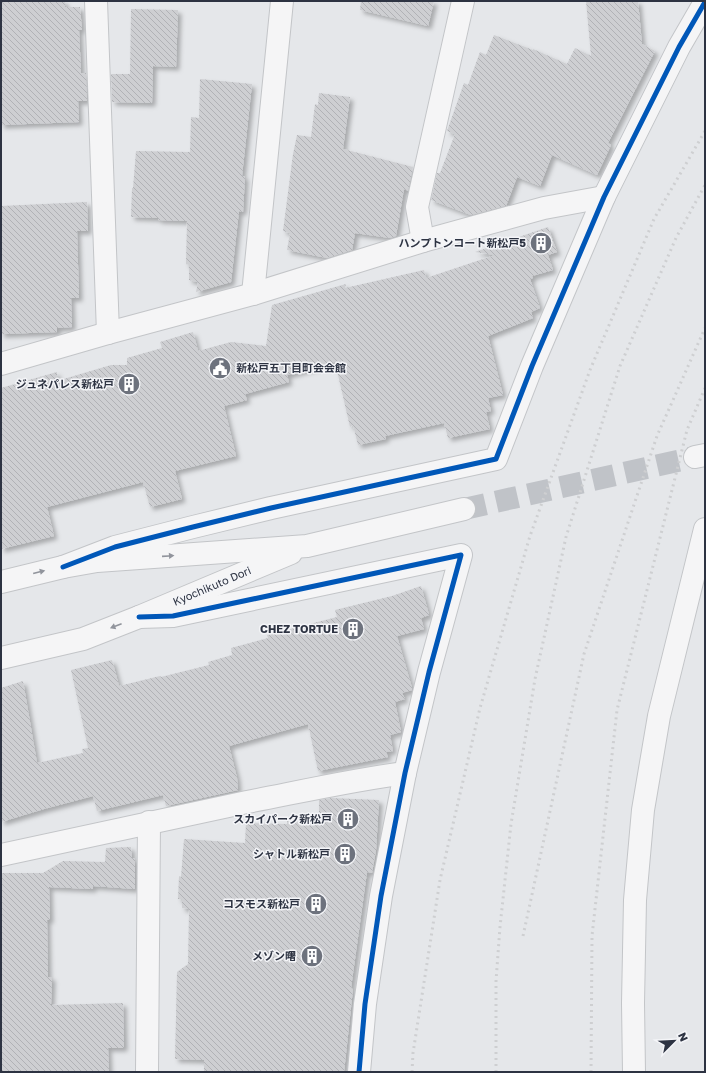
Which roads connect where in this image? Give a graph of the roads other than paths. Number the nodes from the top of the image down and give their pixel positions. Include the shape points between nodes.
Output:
1 (96, 1) edge
2 (282, 1) edge
3 (463, 1) edge
4 (705, 2) edge
5 (604, 197) junction
6 (423, 241) junction
7 (253, 294) junction
8 (108, 333) junction
9 (1, 364) edge
10 (464, 508) tunnel mouth
11 (705, 529) edge
12 (307, 546) junction
13 (63, 567) junction
14 (1, 582) edge
15 (139, 617) junction
16 (1, 658) edge
17 (405, 773) junction
18 (149, 822) junction
19 (1, 855) edge
20 (147, 1072) edge
21 (359, 1072) edge
22 (634, 1072) edge

1 - 8 street
2 - 7 street
3 - 6 street via 417,207
4 - 5 street via 679,47
5 - 6 street via 544,208
5 - 13 street via 532,366 496,459 193,526 115,547
6 - 7 street
7 - 8 street
8 - 9 street
10 - 12 street
11 - 22 street via 659,716 643,810 635,900 632,1003
13 -> 12 street via 97,561
12 - 15 street, Kyochikuto Dori
14 -> 13 street
15 -> 16 street, Kyochikuto Dori via 83,639
15 - 17 street via 173,616 461,555
17 - 18 street via 364,778
17 - 21 street via 380,896 365,1004
18 - 19 street
18 - 20 street

